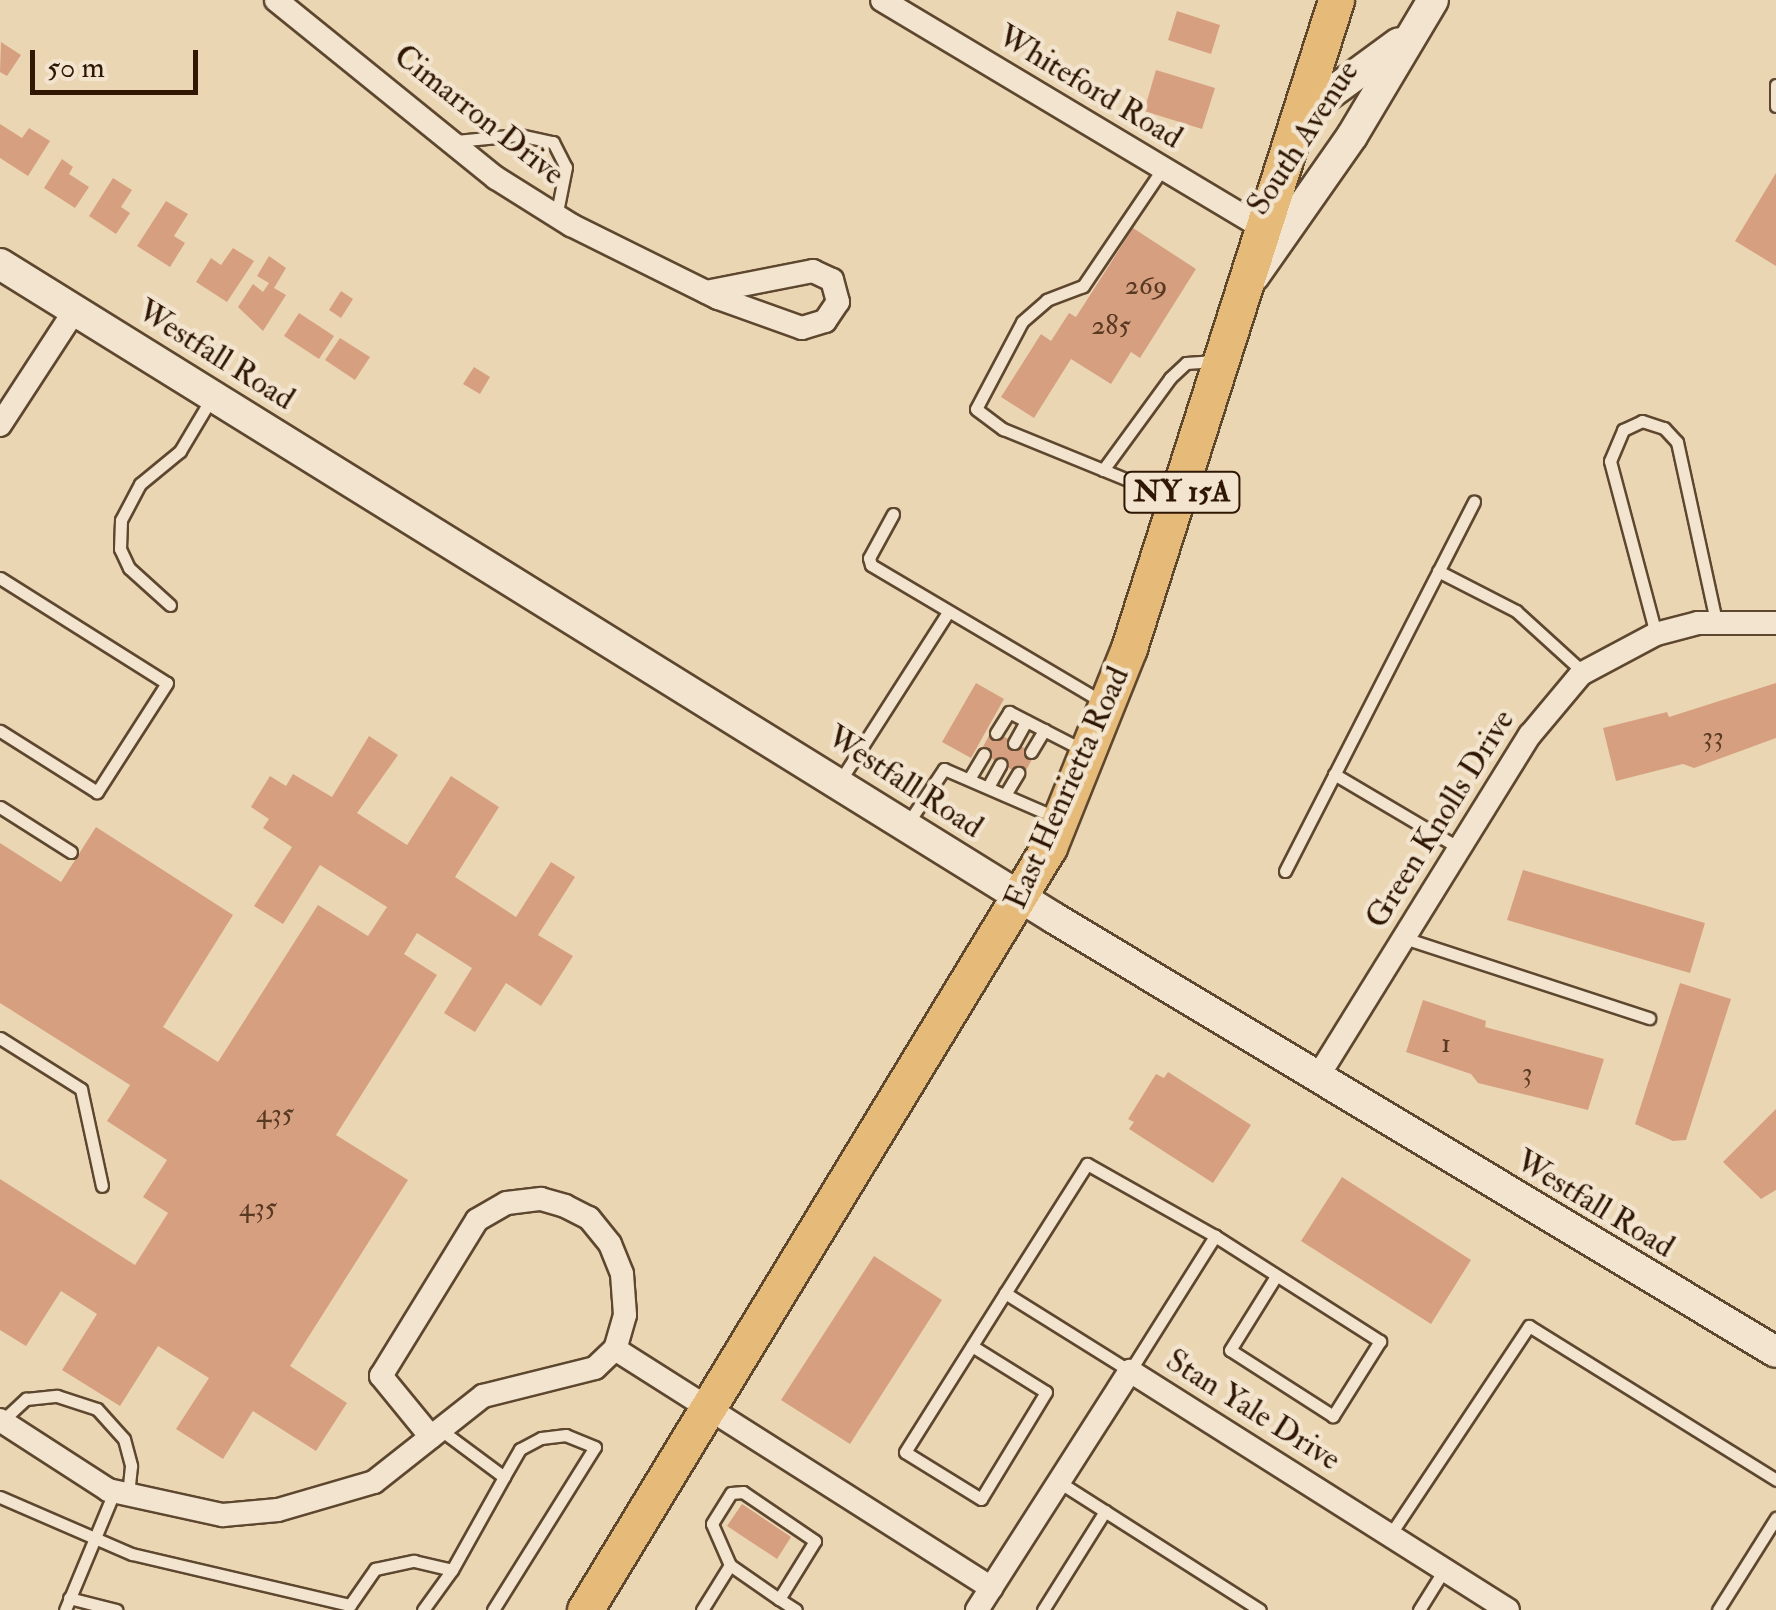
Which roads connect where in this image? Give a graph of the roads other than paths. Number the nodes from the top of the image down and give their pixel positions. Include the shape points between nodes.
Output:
1 (276, 0) edge
2 (882, 0) edge
3 (1336, 0) edge
4 (1425, 14) edge
5 (1776, 86) edge
6 (1776, 106) edge
7 (1298, 117) junction
8 (456, 141) junction
9 (1163, 168) junction
10 (556, 217) junction
11 (1264, 229) junction
12 (0, 264) edge
13 (1252, 278) junction
14 (706, 292) junction
15 (74, 310) junction
16 (1225, 361) junction
17 (214, 396) junction
18 (7, 398) edge
19 (0, 425) edge
20 (1103, 470) junction
21 (1179, 501) junction
22 (1474, 501) dead end
23 (893, 514) dead end
24 (1438, 570) junction
25 (0, 578) edge
26 (170, 604) dead end
27 (947, 614) junction
28 (1716, 621) junction
29 (1776, 623) edge
30 (1656, 634) junction
31 (1583, 672) junction
32 (1109, 705) junction
33 (1026, 721) junction
34 (1044, 730) junction
35 (0, 731) edge
36 (996, 733) dead end
37 (1014, 743) dead end
38 (1030, 752) dead end
39 (1089, 753) junction
40 (984, 754) dead end
41 (1001, 764) dead end
42 (1018, 774) dead end
43 (1334, 774) junction
44 (969, 779) junction
45 (840, 781) junction
46 (988, 787) junction
47 (1005, 795) junction
48 (0, 807) edge
49 (1060, 819) junction
50 (906, 827) junction
51 (1459, 848) junction
52 (71, 852) dead end
53 (1284, 871) dead end
54 (1023, 898) junction
55 (1404, 938) junction
56 (1649, 1018) dead end
57 (0, 1038) edge
58 (1317, 1078) junction
59 (102, 1186) dead end
60 (1215, 1236) junction
61 (1276, 1276) junction
62 (1005, 1293) junction
63 (972, 1346) junction
64 (615, 1349) junction
65 (1776, 1352) edge
66 (1130, 1371) junction
67 (711, 1410) junction
68 (1, 1420) edge
69 (436, 1434) junction
70 (504, 1477) junction
71 (1776, 1480) edge
72 (1060, 1482) junction
73 (121, 1494) junction
74 (0, 1497) edge
75 (1105, 1512) junction
76 (1776, 1518) edge
77 (1390, 1535) junction
78 (94, 1539) junction
79 (730, 1565) junction
80 (452, 1570) junction
81 (1444, 1570) junction
82 (991, 1588) junction
83 (779, 1599) junction
84 (67, 1604) edge
85 (349, 1608) edge
86 (116, 1610) edge
87 (424, 1610) edge
88 (493, 1610) edge
89 (585, 1610) edge
90 (702, 1610) edge
91 (796, 1610) edge
92 (977, 1610) edge
93 (1043, 1610) edge
94 (1260, 1610) edge
95 (1419, 1610) edge
96 (1508, 1610) edge
97 (1718, 1610) edge

1 - 8 street, Cimarron Drive
2 - 9 street, Whiteford Road
3 - 7 main road, East Henrietta Road / NY 15A
4 - 7 street, South Avenue
4 - 13 street, South Avenue via 1352,136
5 - 6 lane
7 - 11 main road, East Henrietta Road / NY 15A
8 - 10 street, Cimarron Drive via 496,178
8 - 10 lane via 519,135 553,142 566,167
9 - 11 street, Whiteford Road
9 - 20 lane via 1083,286 1047,300 1022,322 976,408 1003,429
10 - 14 street, Cimarron Drive
11 - 13 main road, East Henrietta Road / NY 15A
12 - 15 street, Westfall Road
13 - 16 main road, East Henrietta Road / NY 15A
14 - 14 street, Cimarron Drive via 802,328 826,321 838,302 832,280 812,271
15 - 17 street, Westfall Road
15 - 18 street
16 - 20 lane via 1186,363
16 - 21 main road, East Henrietta Road / NY 15A
17 - 26 lane via 180,451 140,484 121,520 120,549 129,568
17 - 45 street, Westfall Road
18 - 19 street
20 - 21 lane
21 - 32 main road, East Henrietta Road / NY 15A
22 - 24 lane
23 - 27 lane via 868,558 871,566
24 - 31 lane via 1516,611
24 - 43 lane
25 - 35 lane via 167,683 97,792
27 - 32 lane
27 - 45 lane
28 - 29 street, Green Knolls Drive
28 - 30 street, Green Knolls Drive
28 - 30 lane via 1677,442 1664,428 1642,421 1622,430 1610,460
30 - 31 street, Green Knolls Drive
31 - 51 street, Green Knolls Drive via 1530,735
32 - 39 main road, East Henrietta Road / NY 15A
33 - 34 lane
33 - 36 lane via 1008,712
33 - 37 lane
34 - 38 lane
34 - 39 lane
39 - 49 main road, East Henrietta Road / NY 15A
40 - 44 lane
41 - 46 lane
42 - 47 lane
43 - 51 lane
43 - 53 lane
44 - 46 lane
44 - 50 lane via 944,769
45 - 50 street, Westfall Road
46 - 47 lane
47 - 49 lane
48 - 52 lane
49 - 54 main road, East Henrietta Road / NY 15A
50 - 54 street, Westfall Road
51 - 55 street, Green Knolls Drive
54 - 58 street, Westfall Road
54 - 67 main road, East Henrietta Road / NY 15A
55 - 56 lane
55 - 58 street, Green Knolls Drive
57 - 59 lane via 81,1089
58 - 65 street, Westfall Road
60 - 61 lane
60 - 62 lane via 1087,1164
60 - 66 lane
61 - 61 lane via 1380,1341 1334,1416 1230,1350
62 - 63 lane
62 - 66 lane
63 - 63 lane via 905,1452 981,1498 1046,1392
64 - 67 street
64 - 69 street via 595,1368 483,1396
64 - 69 street via 625,1315 622,1274 590,1218 541,1199 507,1203 478,1220 380,1376
66 - 72 street, Stan Yale Drive
66 - 77 street, Stan Yale Drive
67 - 82 street
67 - 89 main road, East Henrietta Road / NY 15A
68 - 73 street
68 - 73 lane via 26,1399 58,1396 97,1409 124,1440 132,1466
69 - 70 lane
69 - 73 street via 374,1482 278,1510 223,1515
70 - 80 lane
70 - 88 lane via 520,1449 542,1438 566,1435 595,1447
71 - 77 lane via 1529,1326 1520,1330
72 - 75 lane
72 - 82 street, Stan Yale Drive
73 - 78 lane
74 - 78 lane
75 - 93 lane
75 - 94 lane
76 - 97 lane
77 - 81 street, Stan Yale Drive
78 - 84 lane
78 - 85 lane
79 - 83 lane
79 - 83 lane via 712,1524 731,1493 743,1492 816,1540
79 - 90 lane
80 - 85 lane via 414,1561 375,1569
80 - 87 lane
81 - 95 lane
81 - 96 street, Stan Yale Drive
82 - 92 street, Stan Yale Drive
83 - 91 lane
84 - 86 lane

